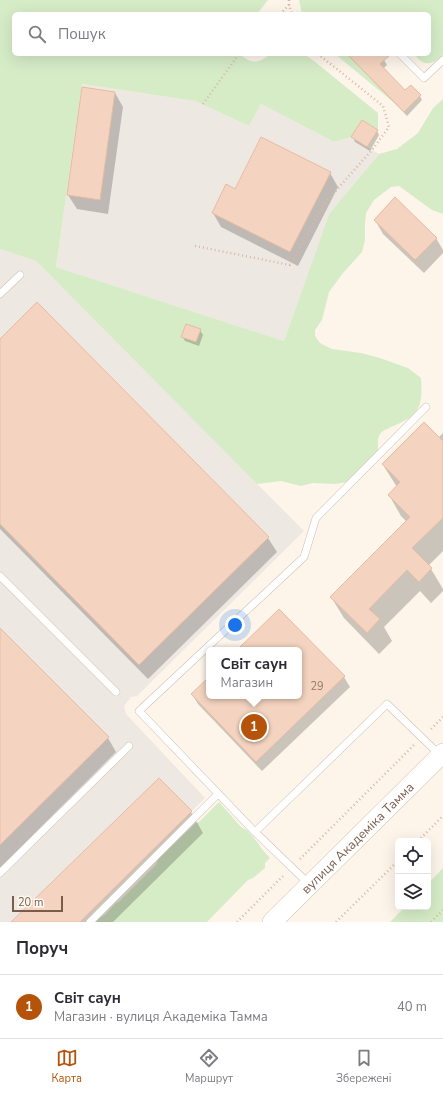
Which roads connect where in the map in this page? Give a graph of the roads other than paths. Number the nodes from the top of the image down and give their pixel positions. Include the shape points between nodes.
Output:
1 (402, 56) edge
2 (443, 60) edge
3 (20, 275) dead end
4 (0, 294) edge
5 (426, 407) dead end
6 (0, 576) edge
7 (208, 647) edge
8 (206, 648) edge
9 (116, 692) dead end
10 (129, 746) dead end
11 (442, 754) edge
12 (218, 794) junction
13 (255, 832) junction
14 (0, 874) edge
15 (310, 886) junction
16 (90, 922) edge
17 (272, 922) edge

1 - 2 lane via 424,78
3 - 4 lane
5 - 7 lane via 316,518 304,557
6 - 9 lane
8 - 12 lane via 139,711
10 - 14 lane
11 - 13 lane via 387,704
11 - 15 main road, вулиця Академіка Тамма
12 - 13 lane
12 - 16 lane
13 - 15 lane
15 - 17 main road, вулиця Академіка Тамма

